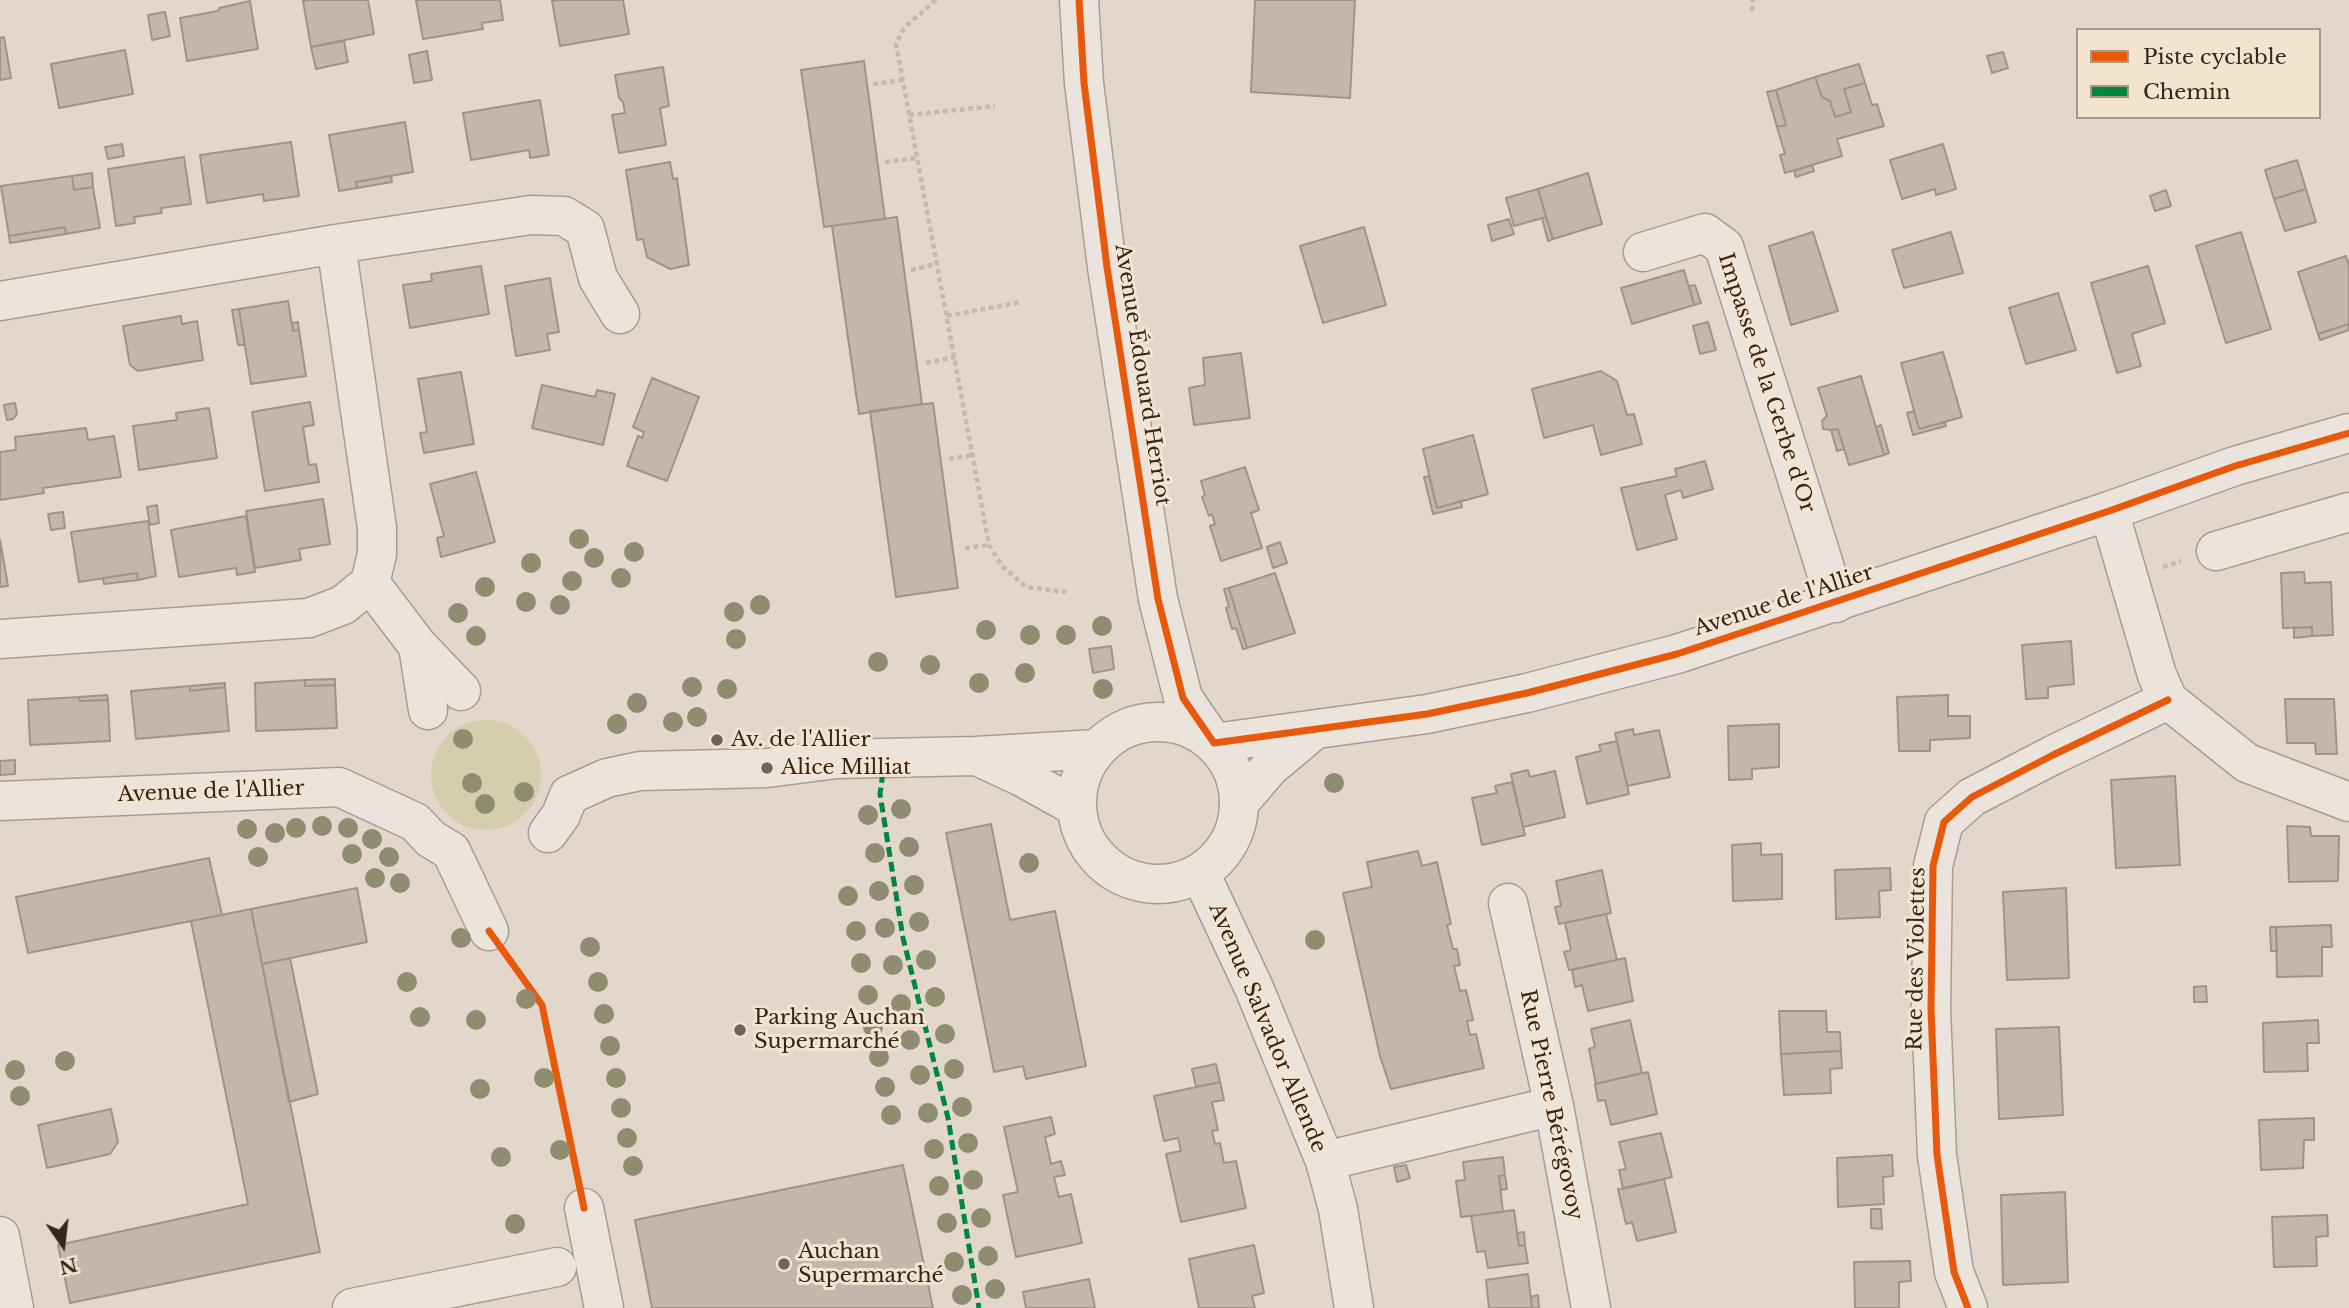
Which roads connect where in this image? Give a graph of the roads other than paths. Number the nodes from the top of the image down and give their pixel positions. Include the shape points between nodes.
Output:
1 (1079, 0) edge
2 (336, 244) junction
3 (1643, 252) dead end
4 (0, 302) edge
5 (620, 314) dead end
6 (2349, 433) edge
7 (2109, 512) junction
8 (2349, 512) edge
9 (2216, 551) road end
10 (370, 583) junction
11 (1836, 603) junction
12 (0, 639) edge
13 (418, 646) junction
14 (461, 691) dead end
15 (2168, 700) junction
16 (428, 710) dead end
17 (1313, 731) junction
18 (1214, 743) junction
19 (1097, 749) junction
20 (976, 756) junction
21 (0, 801) edge
22 (1240, 802) junction
23 (2349, 802) edge
24 (1076, 807) junction
25 (548, 833) dead end
26 (1200, 873) junction
27 (1508, 903) dead end
28 (489, 932) dead end
29 (1555, 1106) junction
30 (1325, 1161) junction
31 (584, 1208) dead end
32 (0, 1236) edge
33 (557, 1267) dead end
34 (14, 1308) edge
35 (352, 1308) edge
36 (604, 1308) edge
37 (1354, 1308) edge
38 (1591, 1308) edge
39 (1968, 1308) edge

1 - 18 street, Avenue Édouard Herriot via 1084,83 1107,267 1158,599 1183,698
2 - 4 street
2 - 5 street via 531,215 564,216 585,229 598,278
2 - 10 street via 377,528
3 - 11 street, Impasse de la Gerbe d'Or via 1705,233 1724,247
6 - 7 street, Avenue de l'Allier via 2235,466
7 - 11 street, Avenue de l'Allier
7 - 15 street
8 - 9 street
10 - 12 street via 343,605 309,618
10 - 13 street
11 - 17 street, Avenue de l'Allier via 1677,654 1527,693
13 - 14 street
13 - 16 street
15 - 23 street via 2247,763
15 - 39 street, Rue des Violettes via 1972,797 1944,822 1933,866 1931,1009 1937,1155 1954,1272
17 - 18 street, Avenue de l'Allier
17 - 22 street via 1270,767
18 - 19 street via 1176,723 1154,721 1133,724
18 - 22 street via 1237,781
19 - 20 street
19 - 24 street via 1078,785
20 - 24 street
20 - 25 street via 640,771 607,778 569,795
21 - 28 street, Avenue de l'Allier via 339,788 415,822 451,851
22 - 26 street via 1229,843
24 - 26 street via 1092,851 1109,868 1154,884
26 - 30 street, Avenue Salvador Allende via 1254,988
27 - 29 street, Rue Pierre Bérégovoy
29 - 30 street
29 - 38 street, Rue Pierre Bérégovoy
30 - 37 street, Avenue Salvador Allende
31 - 36 street
32 - 34 street
33 - 35 street

